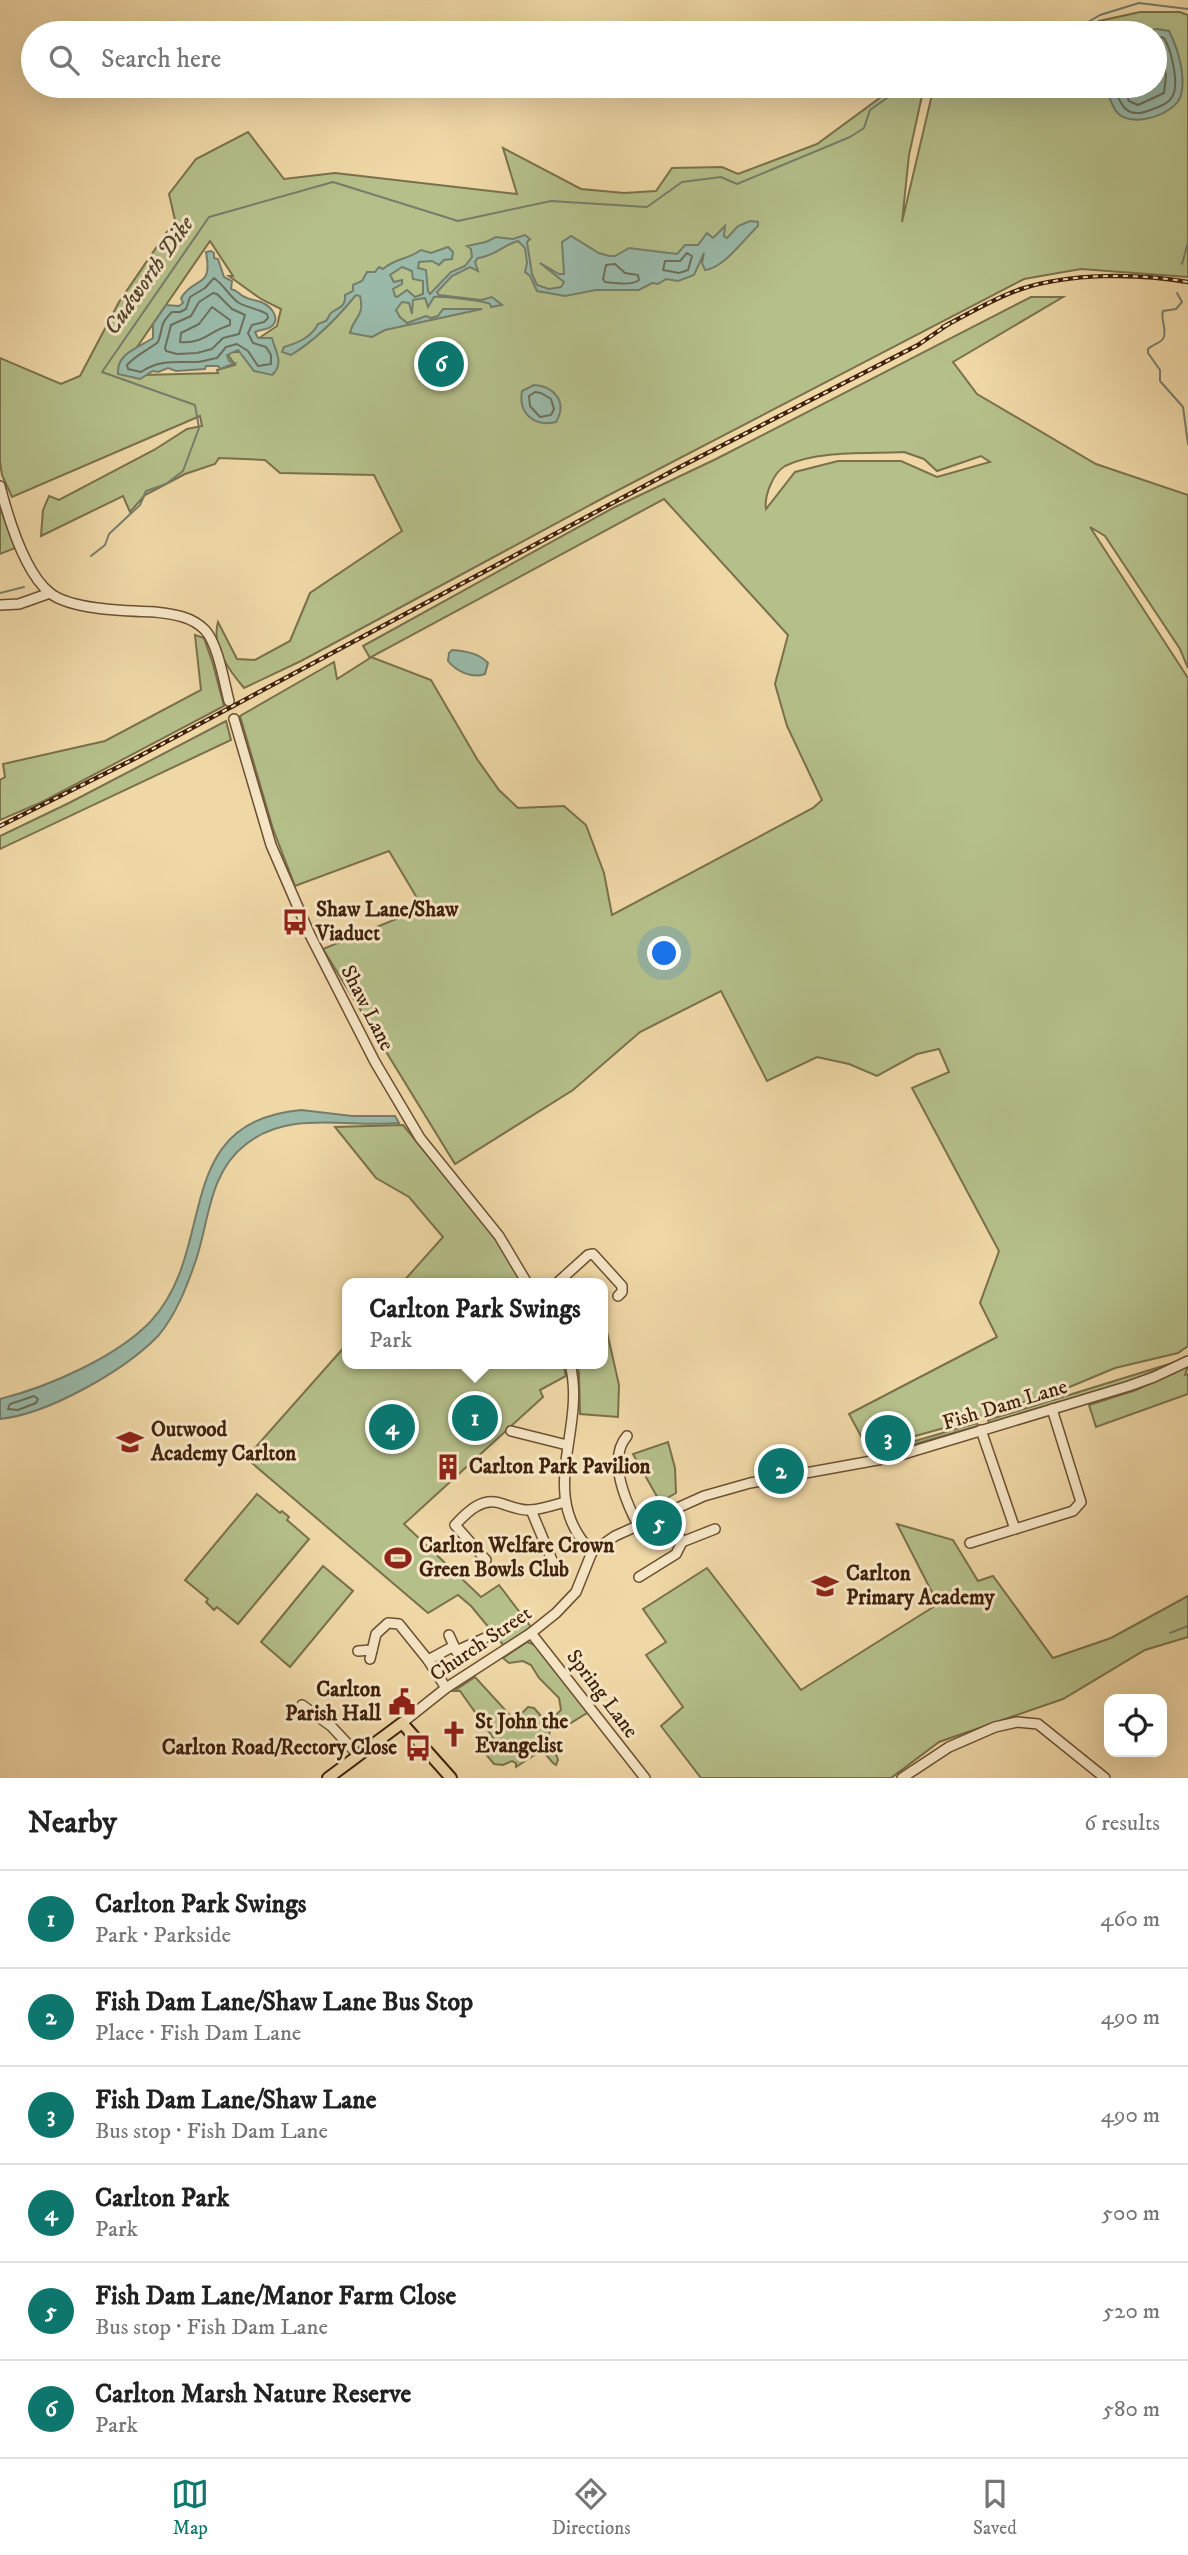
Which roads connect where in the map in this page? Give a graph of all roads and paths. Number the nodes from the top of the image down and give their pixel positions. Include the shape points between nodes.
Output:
1 (0, 486) edge
2 (50, 593) junction
3 (0, 606) edge
4 (229, 701) tunnel mouth
5 (234, 719) tunnel mouth
6 (524, 1278) edge
7 (563, 1278) edge
8 (618, 1296) dead end
9 (1188, 1361) edge
10 (571, 1369) edge
11 (1052, 1409) junction
12 (981, 1430) junction
13 (511, 1431) dead end
14 (635, 1444) dead end
15 (567, 1445) junction
16 (565, 1502) junction
17 (531, 1510) junction
18 (667, 1511) junction
19 (638, 1525) junction
20 (715, 1529) dead end
21 (1015, 1529) junction
22 (682, 1542) junction
23 (970, 1543) dead end
24 (592, 1552) junction
25 (486, 1560) dead end
26 (552, 1560) dead end
27 (639, 1577) dead end
28 (531, 1633) junction
29 (449, 1635) dead end
30 (485, 1638) dead end
31 (454, 1646) junction
32 (358, 1651) dead end
33 (428, 1660) junction
34 (446, 1688) junction
35 (302, 1720) dead end
36 (402, 1723) junction
37 (358, 1755) junction
38 (328, 1778) edge
39 (450, 1778) edge
40 (645, 1778) edge
41 (902, 1778) edge
42 (1105, 1778) edge

1 - 2 street via 21,550
2 - 3 street
2 - 4 street via 77,603 174,614 192,621 206,631 212,643
5 - 6 street, Shaw Lane via 271,845 310,935 369,1050 421,1138 499,1236
7 - 8 street via 593,1254 622,1286
9 - 11 street, Fish Dam Lane via 1154,1377
10 - 15 street via 574,1394
11 - 12 street, Fish Dam Lane
11 - 21 street via 1081,1502 1073,1511
12 - 18 street, Fish Dam Lane via 894,1457 750,1483
12 - 21 street
13 - 15 street
14 - 19 street via 624,1434 619,1452 623,1494
15 - 16 street
16 - 17 street
16 - 24 street
17 - 25 street via 488,1501 451,1521
17 - 26 street
18 - 19 street, Fish Dam Lane
18 - 22 street
19 - 24 street, Fish Dam Lane
20 - 22 street
21 - 23 street
22 - 27 street via 676,1554
24 - 28 street, Church Street via 576,1592
28 - 34 street, Church Street
28 - 40 street, Spring Lane
29 - 31 street
30 - 31 street via 456,1651
31 - 33 street
32 - 33 street via 371,1655 376,1634 388,1623 399,1624
33 - 34 street
34 - 36 street, Church Street
35 - 37 street via 305,1707
36 - 37 main road
36 - 39 main road
37 - 38 main road
41 - 42 street via 949,1747 1017,1722 1038,1724

